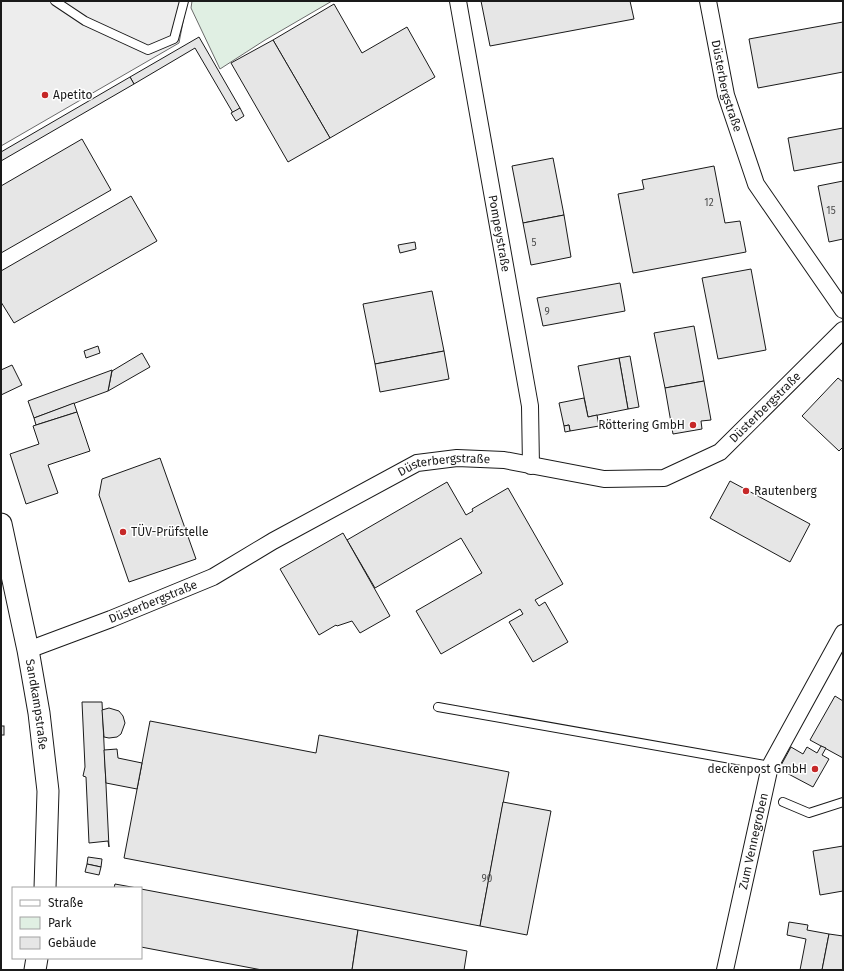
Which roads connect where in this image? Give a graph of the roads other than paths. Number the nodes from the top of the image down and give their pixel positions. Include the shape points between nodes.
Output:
1 (55, 1) edge
2 (184, 1) edge
3 (458, 1) edge
4 (708, 1) edge
5 (843, 310) edge
6 (843, 330) edge
7 (531, 466) junction
8 (1, 524) edge
9 (843, 633) edge
10 (28, 650) junction
11 (438, 707) dead end
12 (770, 766) junction
13 (783, 802) dead end
14 (843, 802) edge
15 (46, 887) edge
16 (36, 959) edge
17 (35, 970) edge
18 (725, 970) edge

1 - 2 lane via 85,21 148,50 174,39
3 - 7 street, Pompeystraße via 530,406
4 - 5 street, Düsterbergstraße via 726,95 756,184
6 - 7 street, Düsterbergstraße via 720,452 664,478 604,479
7 - 10 street, Düsterbergstraße via 504,460 457,458 417,463 272,541 213,577
8 - 10 street, Sandkampstraße
9 - 12 street, Zum Vennegroben
10 - 15 street, Sandkampstraße via 39,713 48,791
11 - 12 lane
12 - 18 street, Zum Vennegroben
13 - 14 lane via 809,814
16 - 17 street

